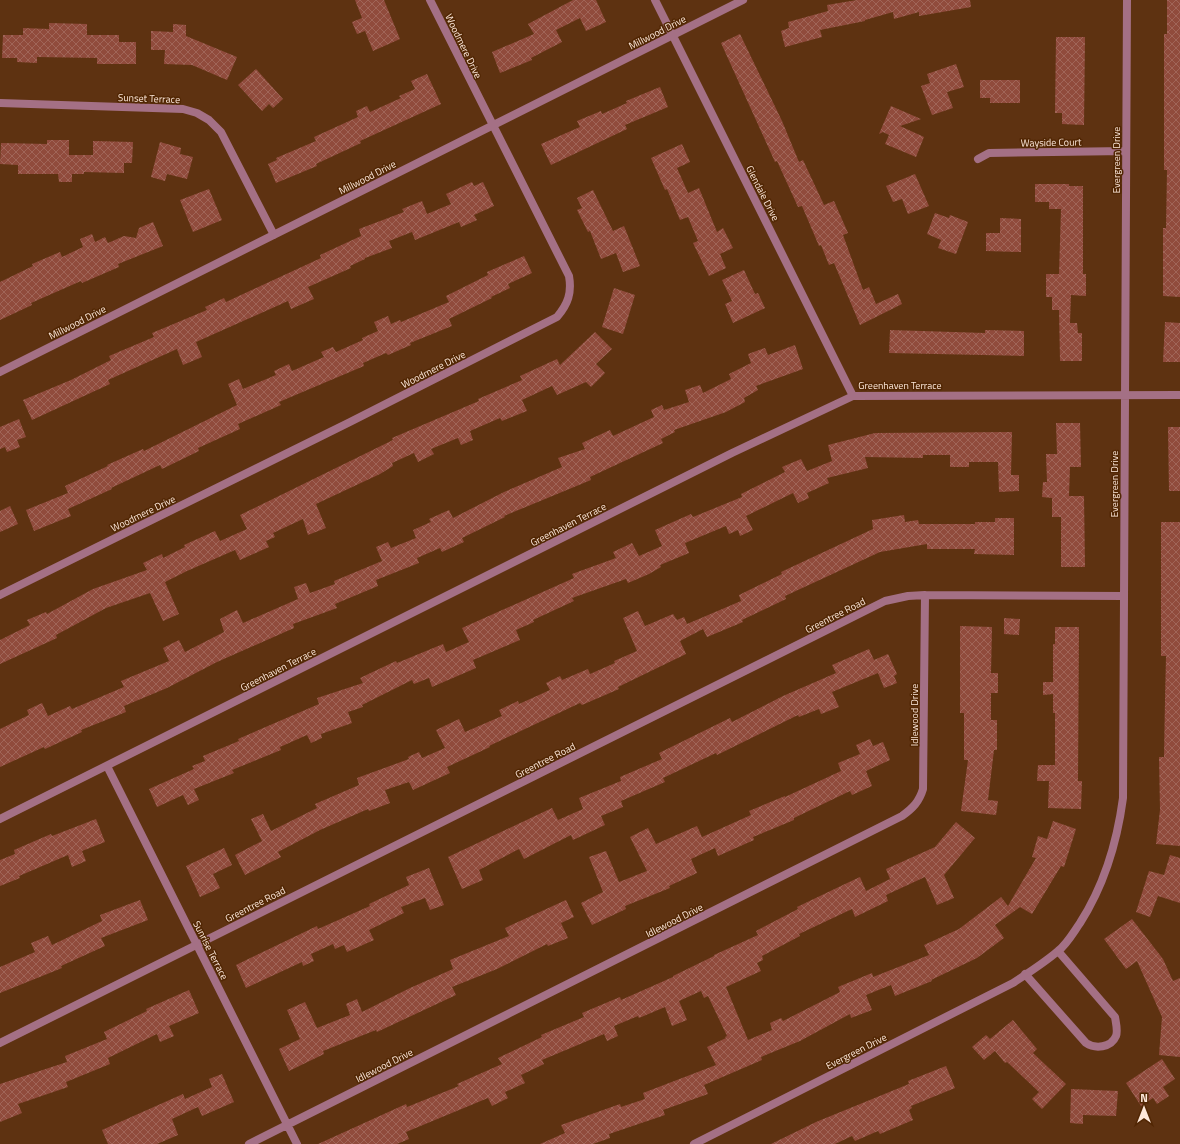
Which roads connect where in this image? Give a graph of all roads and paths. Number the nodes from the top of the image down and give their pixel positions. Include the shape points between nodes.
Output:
1 (430, 0) edge
2 (654, 0) edge
3 (743, 0) edge
4 (1127, 0) edge
5 (672, 35) junction
6 (0, 103) edge
7 (493, 126) junction
8 (1126, 151) junction
9 (978, 159) dead end
10 (274, 235) junction
11 (0, 372) edge
12 (1125, 395) junction
13 (1180, 395) edge
14 (853, 396) junction
15 (0, 595) edge
16 (925, 595) junction
17 (1124, 596) junction
18 (107, 766) junction
19 (0, 819) edge
20 (197, 945) junction
21 (1058, 951) junction
22 (1025, 974) junction
23 (0, 1043) edge
24 (287, 1125) junction
25 (249, 1144) edge
26 (297, 1144) edge
27 (694, 1144) edge

1 - 7 street, Woodmere Drive
2 - 5 street, Glendale Drive
3 - 5 street, Millwood Drive
4 - 8 street, Evergreen Drive
5 - 7 street, Millwood Drive
5 - 14 street, Glendale Drive
6 - 10 street, Sunset Terrace via 183,108 197,113 210,120 224,136
7 - 10 street, Millwood Drive
7 - 15 street, Woodmere Drive via 568,276 570,296 565,308 557,317
8 - 9 street, Wayside Court via 989,153
8 - 12 street, Evergreen Drive
10 - 11 street, Millwood Drive
12 - 13 street, Greenhaven Terrace
12 - 14 street, Greenhaven Terrace
12 - 17 street, Evergreen Drive
14 - 18 street, Greenhaven Terrace via 725,457
16 - 17 street, Greentree Road
16 - 20 street, Greentree Road via 885,601
16 - 24 street, Idlewood Drive via 923,789 920,800 912,809 895,820
17 - 21 street, Evergreen Drive via 1123,798 1119,830 1111,861 1099,890 1069,940
18 - 19 street, Greenhaven Terrace
18 - 20 street, Sunrise Terrace
20 - 23 street, Greentree Road
20 - 24 street, Sunrise Terrace
21 - 22 street, Evergreen Drive
21 - 22 street via 1115,1017 1116,1036 1112,1042 1103,1047 1093,1048 1086,1043
22 - 27 street, Evergreen Drive via 999,990
24 - 25 street, Idlewood Drive
24 - 26 street, Sunrise Terrace

